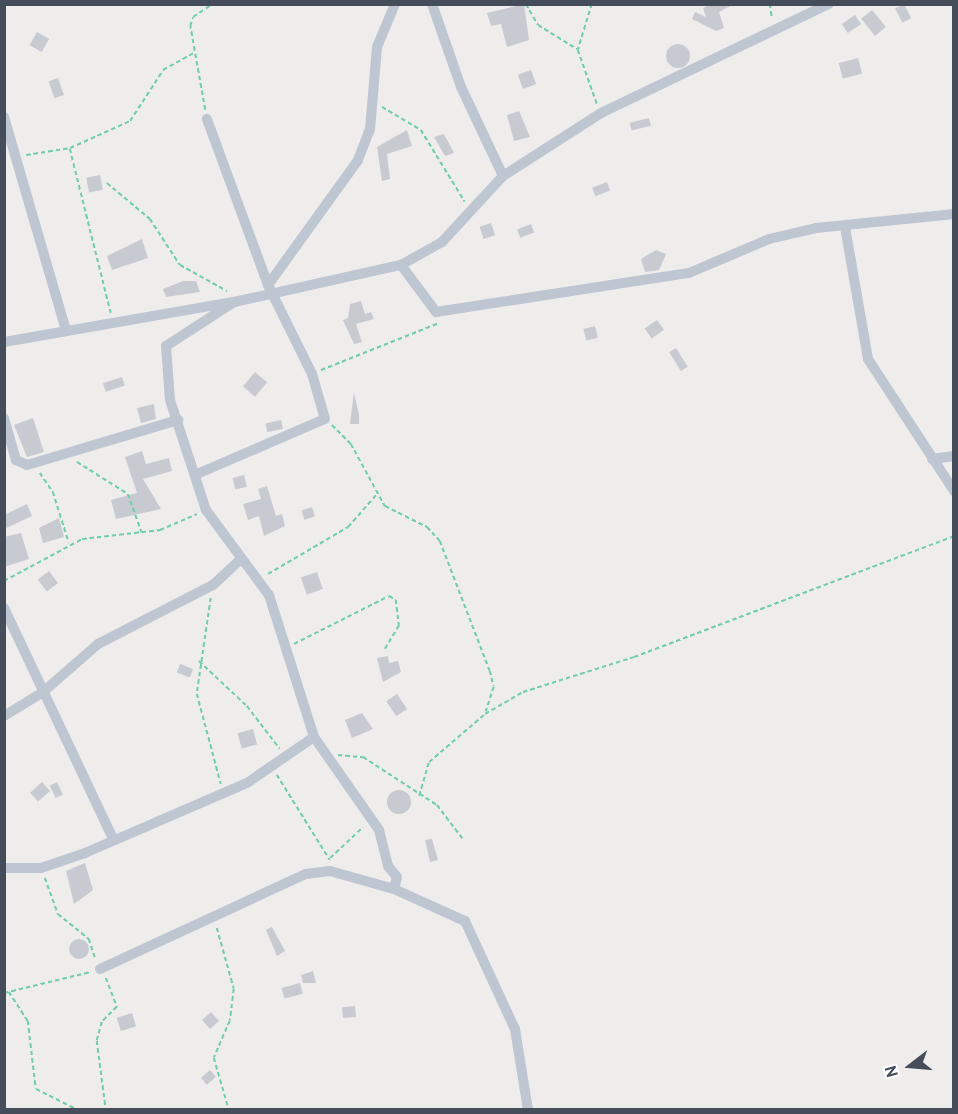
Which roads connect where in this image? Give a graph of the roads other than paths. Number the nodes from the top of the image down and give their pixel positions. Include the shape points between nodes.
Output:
1 (395, 4) edge
2 (432, 4) edge
3 (829, 4) edge
4 (4, 117) edge
5 (207, 119) road end
6 (503, 176) junction
7 (954, 214) edge
8 (845, 228) junction
9 (400, 265) junction
10 (271, 290) junction
11 (234, 302) junction
12 (66, 331) junction
13 (4, 342) edge
14 (5, 420) edge
15 (178, 420) junction
16 (954, 456) edge
17 (932, 459) junction
18 (197, 474) junction
19 (954, 491) edge
20 (242, 559) junction
21 (4, 608) edge
22 (43, 692) junction
23 (4, 716) edge
24 (314, 737) junction
25 (113, 839) junction
26 (4, 868) edge
27 (394, 890) junction
28 (100, 969) road end
29 (528, 1110) edge

1 - 10 street via 377,46 370,129 350,177
2 - 6 street via 461,87
3 - 6 street via 601,113
4 - 12 street
5 - 10 street
6 - 9 street via 442,242
7 - 8 street
8 - 9 street via 769,239 689,273 448,310 428,307
8 - 17 street via 868,359
9 - 10 street
10 - 11 street
10 - 18 street via 312,374 325,419
11 - 12 street
11 - 15 street via 166,346 166,381
12 - 13 street
14 - 15 street via 16,460 27,465
15 - 18 street
16 - 17 street
17 - 19 street
18 - 20 street via 206,510
20 - 22 street via 213,585 118,630
20 - 24 street via 259,579 288,648
21 - 22 street
22 - 23 street
22 - 25 street
24 - 25 street via 274,769
24 - 27 street via 322,756 372,820 397,877
25 - 26 street via 41,868
27 - 28 street via 343,875 306,874
27 - 29 street via 465,921 515,1029

